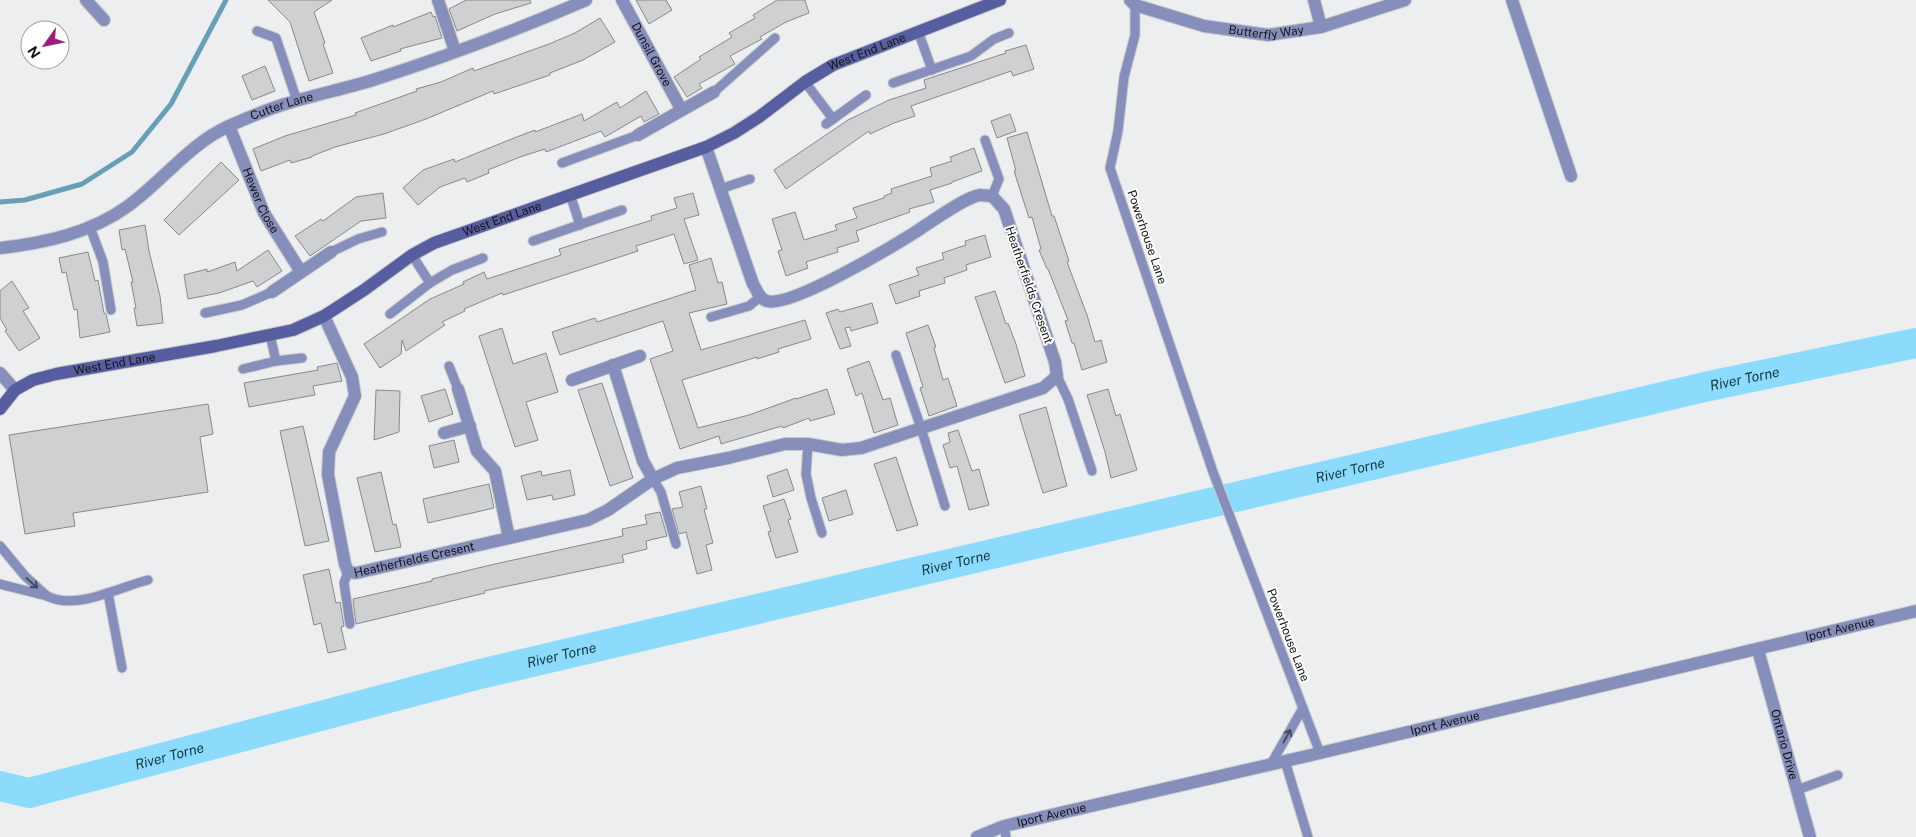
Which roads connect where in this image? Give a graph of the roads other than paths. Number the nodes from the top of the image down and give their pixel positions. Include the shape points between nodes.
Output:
1 (86, 0) edge
2 (438, 0) edge
3 (586, 0) edge
4 (622, 0) edge
5 (1000, 0) edge
6 (1314, 0) edge
7 (1405, 0) edge
8 (1512, 0) edge
9 (1132, 2) edge
10 (104, 20) dead end
11 (1321, 27) junction
12 (918, 31) junction
13 (257, 32) dead end
14 (1009, 33) dead end
15 (775, 38) dead end
16 (455, 50) junction
17 (932, 70) junction
18 (805, 82) junction
19 (893, 83) dead end
20 (714, 92) joint
21 (866, 95) dead end
22 (297, 101) junction
23 (681, 109) junction
24 (229, 126) junction
25 (638, 135) joint
26 (985, 140) dead end
27 (706, 146) junction
28 (562, 163) dead end
29 (1571, 176) dead end
30 (750, 179) dead end
31 (720, 189) junction
32 (570, 194) junction
33 (992, 196) junction
34 (622, 210) dead end
35 (580, 225) junction
36 (90, 227) junction
37 (382, 232) dead end
38 (533, 242) dead end
39 (0, 248) edge
40 (331, 252) joint
41 (412, 255) junction
42 (484, 258) dead end
43 (301, 272) junction
44 (430, 283) junction
45 (272, 292) joint
46 (760, 297) junction
47 (111, 310) dead end
48 (205, 313) dead end
49 (390, 314) dead end
50 (324, 316) junction
51 (711, 317) dead end
52 (270, 335) junction
53 (640, 356) dead end
54 (896, 356) dead end
55 (302, 358) dead end
56 (276, 361) junction
57 (613, 365) junction
58 (449, 366) dead end
59 (243, 369) dead end
60 (0, 373) edge
61 (1057, 376) junction
62 (572, 380) dead end
63 (458, 389) joint
64 (15, 390) junction
65 (0, 409) edge
66 (470, 426) junction
67 (921, 428) junction
68 (444, 433) dead end
69 (808, 444) junction
70 (1092, 472) dead end
71 (653, 479) junction
72 (945, 506) dead end
73 (822, 533) dead end
74 (510, 538) junction
75 (676, 544) dead end
76 (0, 546) edge
77 (348, 572) junction
78 (148, 580) dead end
79 (0, 584) edge
80 (108, 593) junction
81 (47, 596) junction
82 (1916, 611) edge
83 (350, 624) dead end
84 (1758, 650) junction
85 (122, 668) dead end
86 (1303, 708) junction
87 (1320, 753) junction
88 (1285, 761) junction
89 (1271, 764) junction
90 (1838, 775) dead end
91 (1797, 790) junction
92 (1005, 831) edge
93 (977, 837) edge
94 (1308, 837) edge
95 (1810, 837) edge

1 - 10 street
2 - 16 street
3 - 16 street, Cutter Lane
4 - 23 street, Dunsil Grove
5 - 12 street, West End Lane
6 - 11 street
7 - 11 street, Butterfly Way
8 - 29 street
9 - 11 street, Butterfly Way via 1204,26 1268,35
9 - 86 lane, Powerhouse Lane via 1136,35 1124,77 1110,168 1213,472
12 - 17 lane
12 - 18 street, West End Lane via 833,65
13 - 22 lane via 276,38
14 - 17 lane via 994,39 971,56
15 - 20 lane
16 - 22 street, Cutter Lane via 373,80
17 - 19 lane
18 - 21 lane via 830,121
18 - 27 street, West End Lane via 734,133
20 - 23 street
22 - 24 street, Cutter Lane
23 - 25 street
24 - 36 street, Cutter Lane via 211,135 130,206
24 - 43 street, Hewer Close via 264,213
25 - 28 lane
26 - 33 lane via 999,180
27 - 31 street
27 - 32 street, West End Lane
30 - 31 lane
31 - 46 street
32 - 35 lane
32 - 41 street, West End Lane
33 - 46 street via 979,195 951,209 817,288 780,302
33 - 61 street, Heatherfields Cresent via 1004,210
34 - 35 lane
35 - 38 lane
36 - 39 street, Cutter Lane via 62,237
36 - 47 lane via 103,262
37 - 40 lane
40 - 43 street
41 - 44 lane
41 - 50 street, West End Lane
42 - 44 lane via 452,270
43 - 45 street
44 - 49 lane
45 - 48 lane via 242,305
46 - 51 lane via 749,306
50 - 52 street, West End Lane via 293,330
50 - 77 street, Heatherfields Cresent via 352,377 355,396 338,429 328,460 328,475
52 - 56 lane
52 - 64 street, West End Lane via 56,374 33,380
53 - 57 street
54 - 67 lane
55 - 56 lane
56 - 59 lane
57 - 62 street
57 - 71 street via 643,461
58 - 63 lane
60 - 64 street
61 - 67 street, Heatherfields Cresent via 1043,388
61 - 70 lane
63 - 66 street
64 - 65 street, West End Lane
66 - 68 street
66 - 74 street via 477,451 495,471
67 - 69 street, Heatherfields Cresent via 861,448 842,450
67 - 72 lane
69 - 71 street, Heatherfields Cresent via 784,444 677,468
69 - 73 lane via 806,474
71 - 74 street, Heatherfields Cresent via 588,520
71 - 75 lane via 661,492
74 - 77 street, Heatherfields Cresent via 356,573
76 -> 81 lane
77 - 83 lane via 344,583
78 - 80 lane
79 - 81 lane
80 - 81 lane via 70,600
80 - 85 lane
82 - 84 street, Iport Avenue
84 - 87 street, Iport Avenue
84 - 91 street, Ontario Drive
86 - 87 lane, Powerhouse Lane
89 -> 86 lane
87 - 88 street, Iport Avenue
88 - 89 street, Iport Avenue
88 - 94 lane
89 - 92 street, Iport Avenue
90 - 91 lane
91 - 95 street, Ontario Drive
92 - 93 street, Iport Avenue

